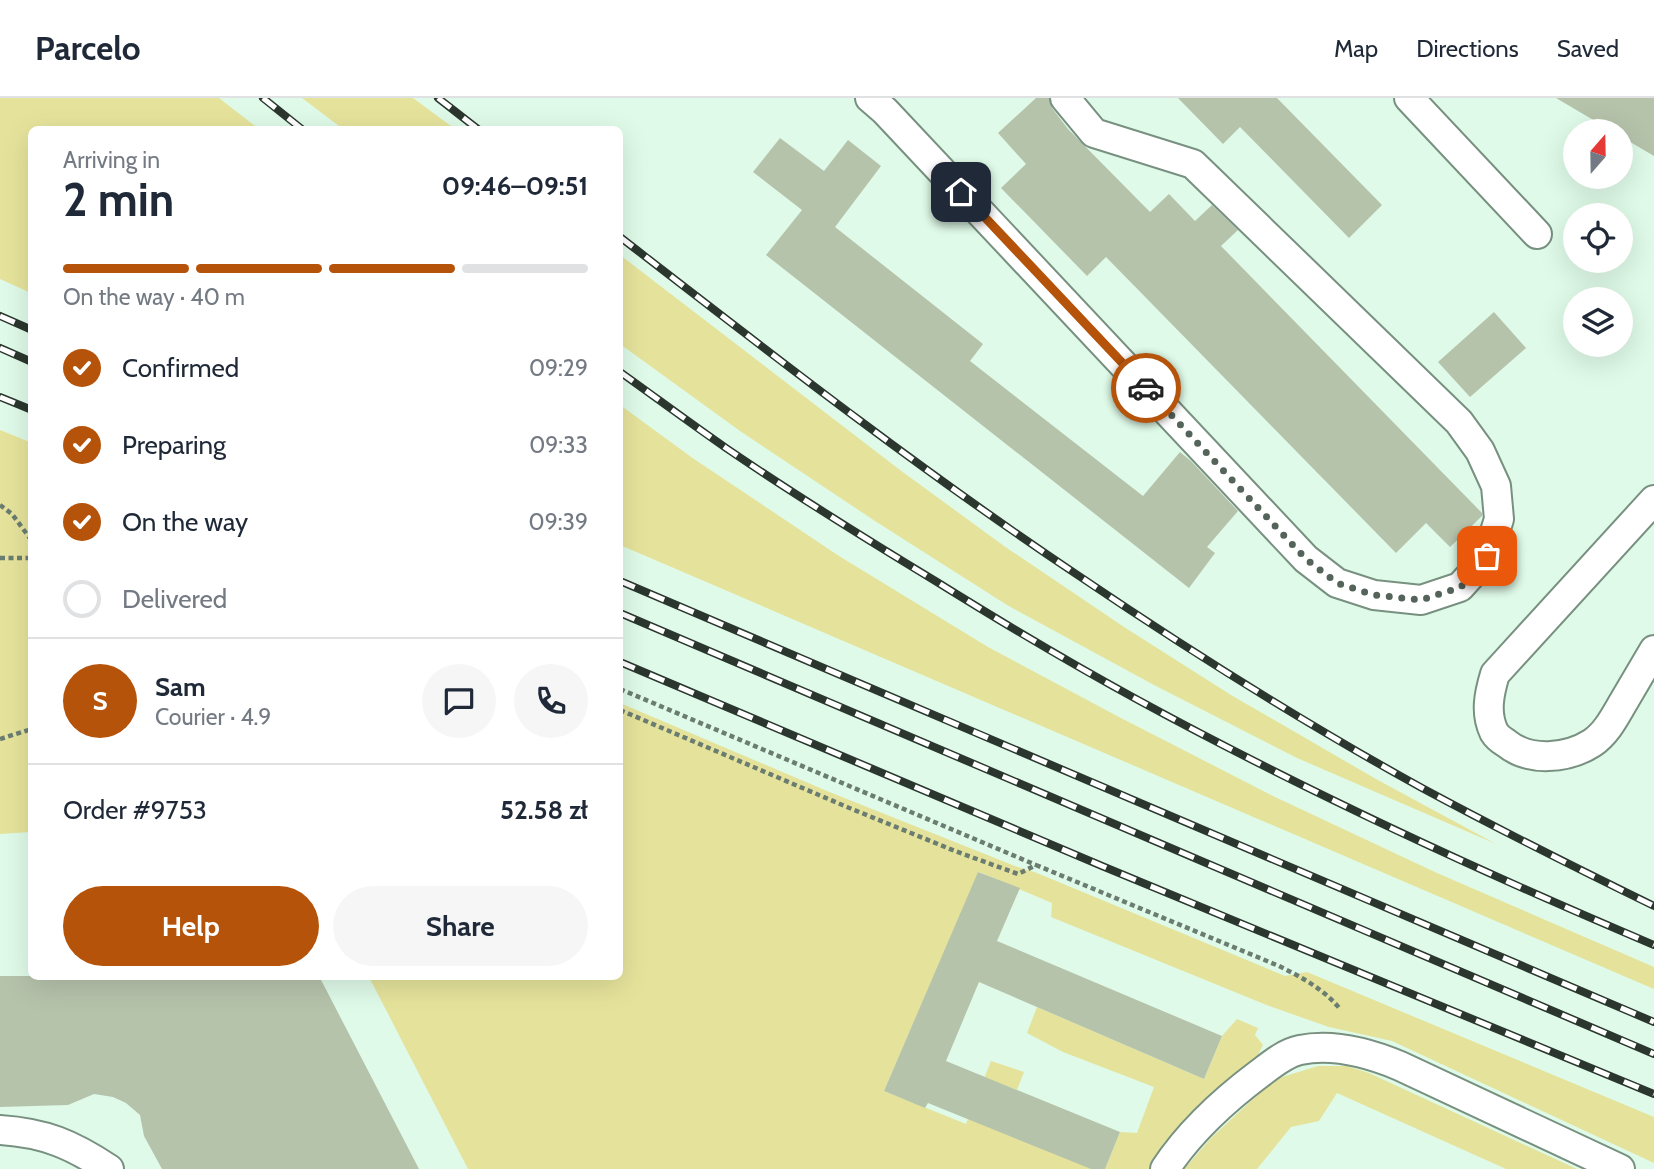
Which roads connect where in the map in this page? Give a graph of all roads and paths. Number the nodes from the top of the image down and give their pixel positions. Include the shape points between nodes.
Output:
1 (1065, 98) edge
2 (1409, 98) edge
3 (886, 102) edge
4 (1537, 234) dead end
5 (1654, 500) edge
6 (0, 505) edge
7 (28, 536) edge
8 (0, 558) edge
9 (28, 558) edge
10 (1654, 650) edge
11 (623, 690) edge
12 (623, 711) edge
13 (28, 730) edge
14 (0, 739) edge
15 (1037, 865) junction
16 (1354, 1051) junction
17 (0, 1130) edge
18 (109, 1169) edge
19 (1165, 1169) edge
20 (1619, 1169) edge

1 - 3 lane via 1094,133 1193,164 1459,422 1480,451 1496,486 1499,519 1487,556 1461,587 1421,600 1374,595 1337,583 1306,559
2 - 4 lane
5 - 10 lane via 1495,674 1489,695 1495,735 1513,749 1535,755 1554,756 1591,744 1605,732
6 - 7 path
8 - 9 path
11 - 15 path
12 - 15 path via 955,851 1018,874
13 - 14 path
15 - 16 path via 1302,977 1344,1014 1354,1029
16 - 19 lane via 1297,1050 1276,1061 1199,1125
16 - 20 lane via 1399,1066
17 - 18 lane via 62,1142

